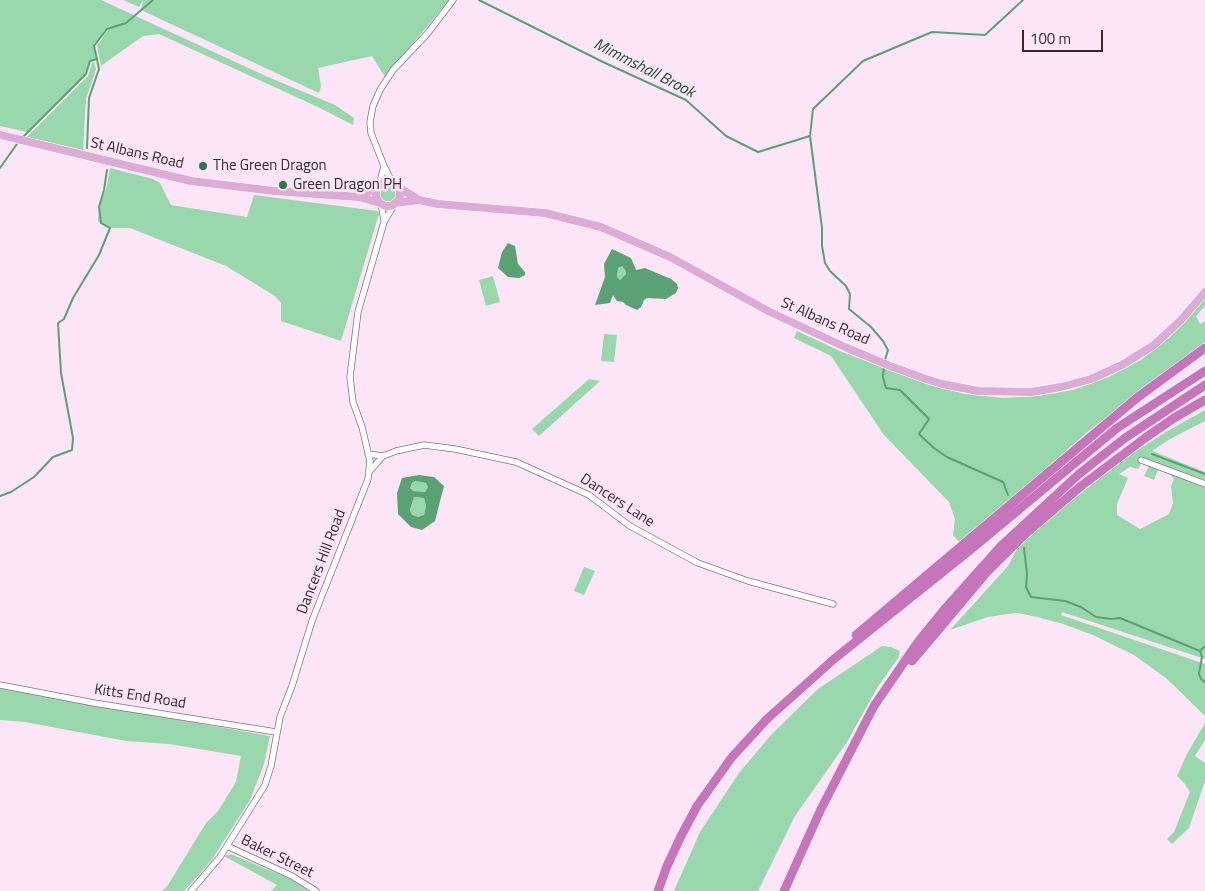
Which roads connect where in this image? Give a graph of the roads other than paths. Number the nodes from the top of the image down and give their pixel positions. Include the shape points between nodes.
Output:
1 (453, 0) edge
2 (0, 135) edge
3 (384, 166) junction
4 (394, 184) junction
5 (379, 186) junction
6 (359, 197) junction
7 (419, 200) junction
8 (380, 203) junction
9 (395, 203) junction
10 (384, 222) junction
11 (1205, 292) edge
12 (1205, 348) edge
13 (1205, 371) edge
14 (1205, 385) edge
15 (1205, 400) edge
16 (368, 454) junction
17 (383, 456) junction
18 (1141, 460) dead end
19 (369, 472) junction
20 (1205, 484) edge
21 (833, 604) dead end
22 (834, 659) junction
23 (0, 685) edge
24 (870, 716) junction
25 (276, 732) junction
26 (227, 846) junction
27 (191, 891) edge
28 (316, 891) edge
29 (658, 891) edge
30 (784, 891) edge

1 - 3 street via 393,70 375,101 370,128
2 - 6 main road, St Albans Road via 191,181
3 - 4 street
3 - 5 street
4 - 5 main road via 387,182
4 - 7 main road, St Albans Road
4 - 9 main road via 399,194
5 - 6 main road
5 - 8 main road via 376,193
6 - 8 main road, St Albans Road
7 - 9 main road, St Albans Road
7 - 11 main road, St Albans Road via 545,212 601,227 670,257 770,312 890,366 942,384 978,391 1031,392 1091,379 1154,345
8 - 9 main road via 388,206
8 - 10 street, Dancers Hill Road
9 - 10 street, Dancers Hill Road
10 - 16 street, Dancers Hill Road via 358,312 350,377 353,402
12 - 22 highway via 1138,397 855,636
13 - 22 highway via 1117,428
14 - 24 highway via 1094,462 1012,535 918,642
15 - 24 highway via 1145,438 1025,534 947,617
16 - 17 street, Dancers Lane
16 - 19 street, Dancers Hill Road
17 - 19 street
17 - 21 street, Dancers Lane via 424,445 516,462 589,494 630,526 698,563 748,581
18 - 20 street
19 - 25 street, Dancers Hill Road via 312,621
22 - 29 highway via 767,719 715,778 682,834
23 - 25 street, Kitts End Road
24 - 30 highway via 821,809
25 - 26 street, Dancers Hill Road via 265,785
26 - 27 street, Dancers Hill Road
26 - 28 street, Baker Street via 292,876

